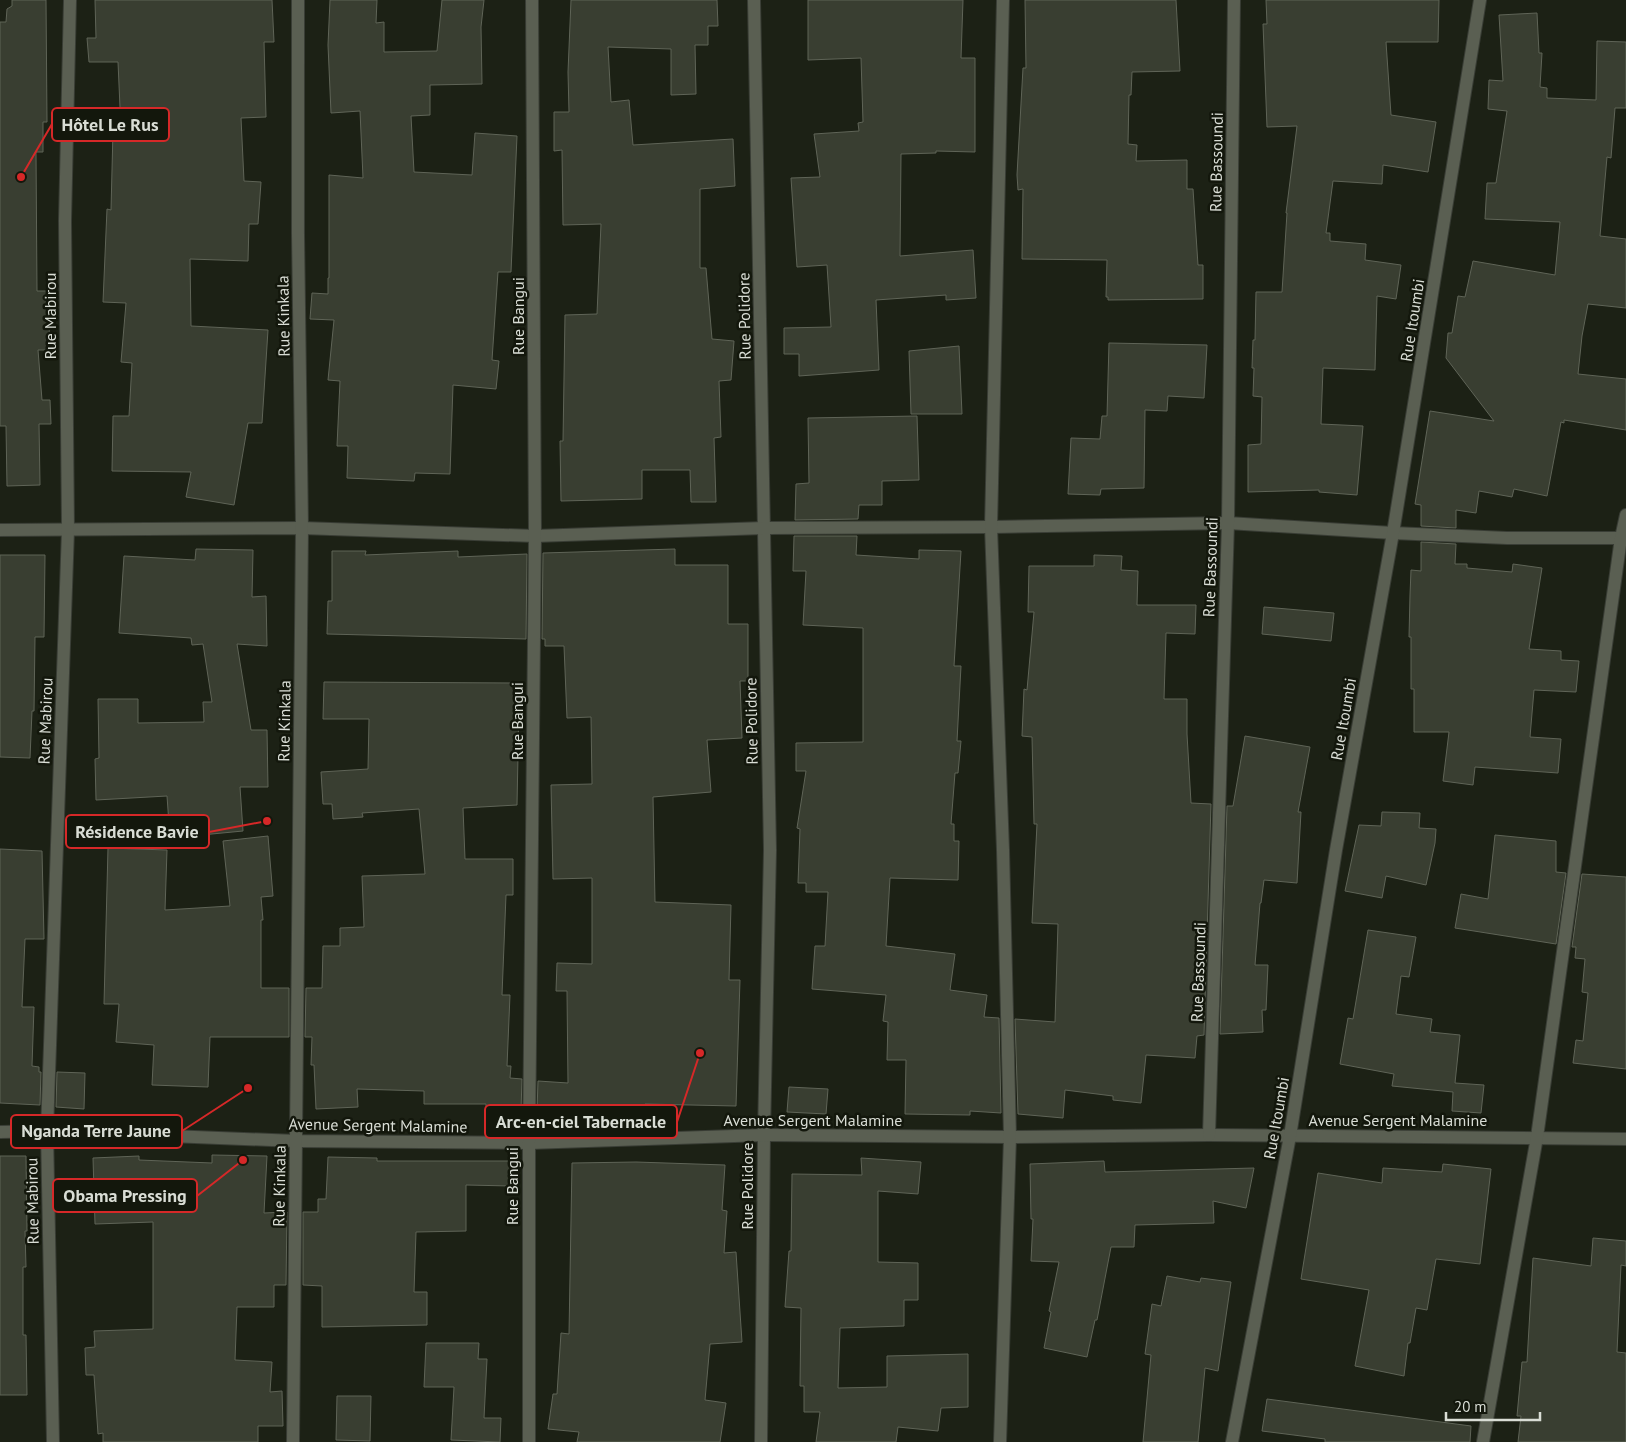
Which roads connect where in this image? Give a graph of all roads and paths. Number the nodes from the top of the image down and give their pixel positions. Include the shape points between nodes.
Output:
1 (70, 0) edge
2 (298, 0) edge
3 (532, 0) edge
4 (754, 0) edge
5 (1002, 0) edge
6 (1234, 0) edge
7 (1480, 0) edge
8 (1626, 515) edge
9 (1228, 523) junction
10 (991, 527) junction
11 (302, 528) junction
12 (765, 528) junction
13 (0, 530) edge
14 (68, 530) junction
15 (1393, 533) junction
16 (535, 536) junction
17 (1624, 538) edge
18 (46, 1131) junction
19 (0, 1132) edge
20 (764, 1134) junction
21 (1209, 1135) junction
22 (1290, 1136) junction
23 (1010, 1137) junction
24 (1536, 1137) junction
25 (1626, 1139) edge
26 (296, 1141) junction
27 (528, 1143) junction
28 (53, 1442) edge
29 (293, 1442) edge
30 (529, 1442) edge
31 (761, 1442) edge
32 (1000, 1442) edge
33 (1232, 1442) edge
34 (1483, 1442) edge

1 - 14 street, Rue Mabirou via 66,221
2 - 11 street, Rue Kinkala
3 - 16 street, Rue Bangui
4 - 12 street, Rue Polidore
5 - 10 street
6 - 9 street, Rue Bassoundi
7 - 15 street, Rue Itoumbi
8 - 17 street
9 - 10 street
9 - 15 street
9 - 21 street, Rue Bassoundi
10 - 12 street
10 - 23 street
11 - 14 street
11 - 16 street
11 - 26 street, Rue Kinkala
12 - 16 street
12 - 20 street, Rue Polidore via 770,850
13 - 14 street
14 - 18 street, Rue Mabirou
15 - 17 street via 1507,538
15 - 22 street, Rue Itoumbi via 1336,850
16 - 27 street, Rue Bangui
17 - 24 street
18 - 19 street, Avenue Sergent Malamine
18 - 26 street, Avenue Sergent Malamine
18 - 28 street, Rue Mabirou
20 - 23 street, Avenue Sergent Malamine
20 - 27 street, Avenue Sergent Malamine
20 - 31 street, Rue Polidore
21 - 22 street, Avenue Sergent Malamine
21 - 23 street, Avenue Sergent Malamine
22 - 24 street, Avenue Sergent Malamine
22 - 33 street, Rue Itoumbi
23 - 32 street
24 - 25 street, Avenue Sergent Malamine
24 - 34 street
26 - 27 street, Avenue Sergent Malamine
26 - 29 street, Rue Kinkala
27 - 30 street, Rue Bangui

